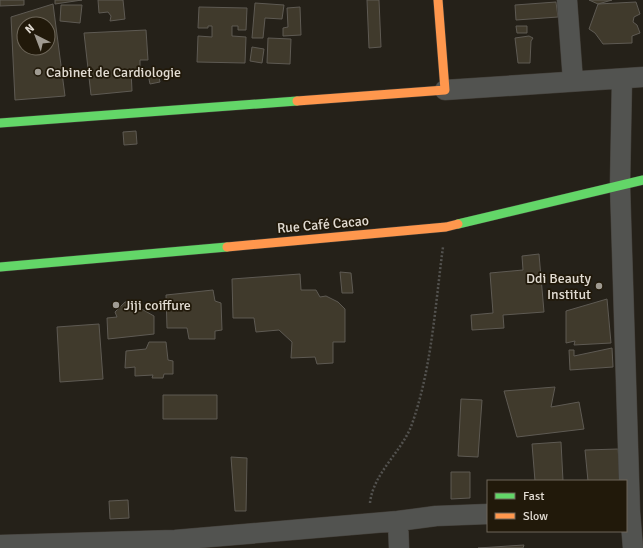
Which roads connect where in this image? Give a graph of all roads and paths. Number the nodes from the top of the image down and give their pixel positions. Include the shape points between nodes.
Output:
1 (438, 0) edge
2 (567, 0) edge
3 (643, 77) edge
4 (622, 79) junction
5 (573, 81) junction
6 (445, 90) junction
7 (0, 123) edge
8 (643, 180) edge
9 (620, 185) junction
10 (446, 227) junction
11 (0, 267) edge
12 (633, 512) edge
13 (487, 514) edge
14 (398, 521) junction
15 (368, 524) junction
16 (176, 544) edge
17 (0, 545) edge
18 (399, 548) edge
19 (634, 548) edge

1 - 6 street
2 - 5 street
3 - 4 street
4 - 5 street
4 - 9 street
5 - 6 street
6 - 7 street
8 - 9 street, Rue Café Cacao
9 - 10 street, Rue Café Cacao
9 - 12 street
10 - 11 street, Rue Café Cacao
10 - 15 path via 423,386 412,425 396,454 377,479 370,498
12 - 19 street
13 - 14 street via 436,516
14 - 15 street
14 - 18 street
15 - 16 street
16 - 17 street

